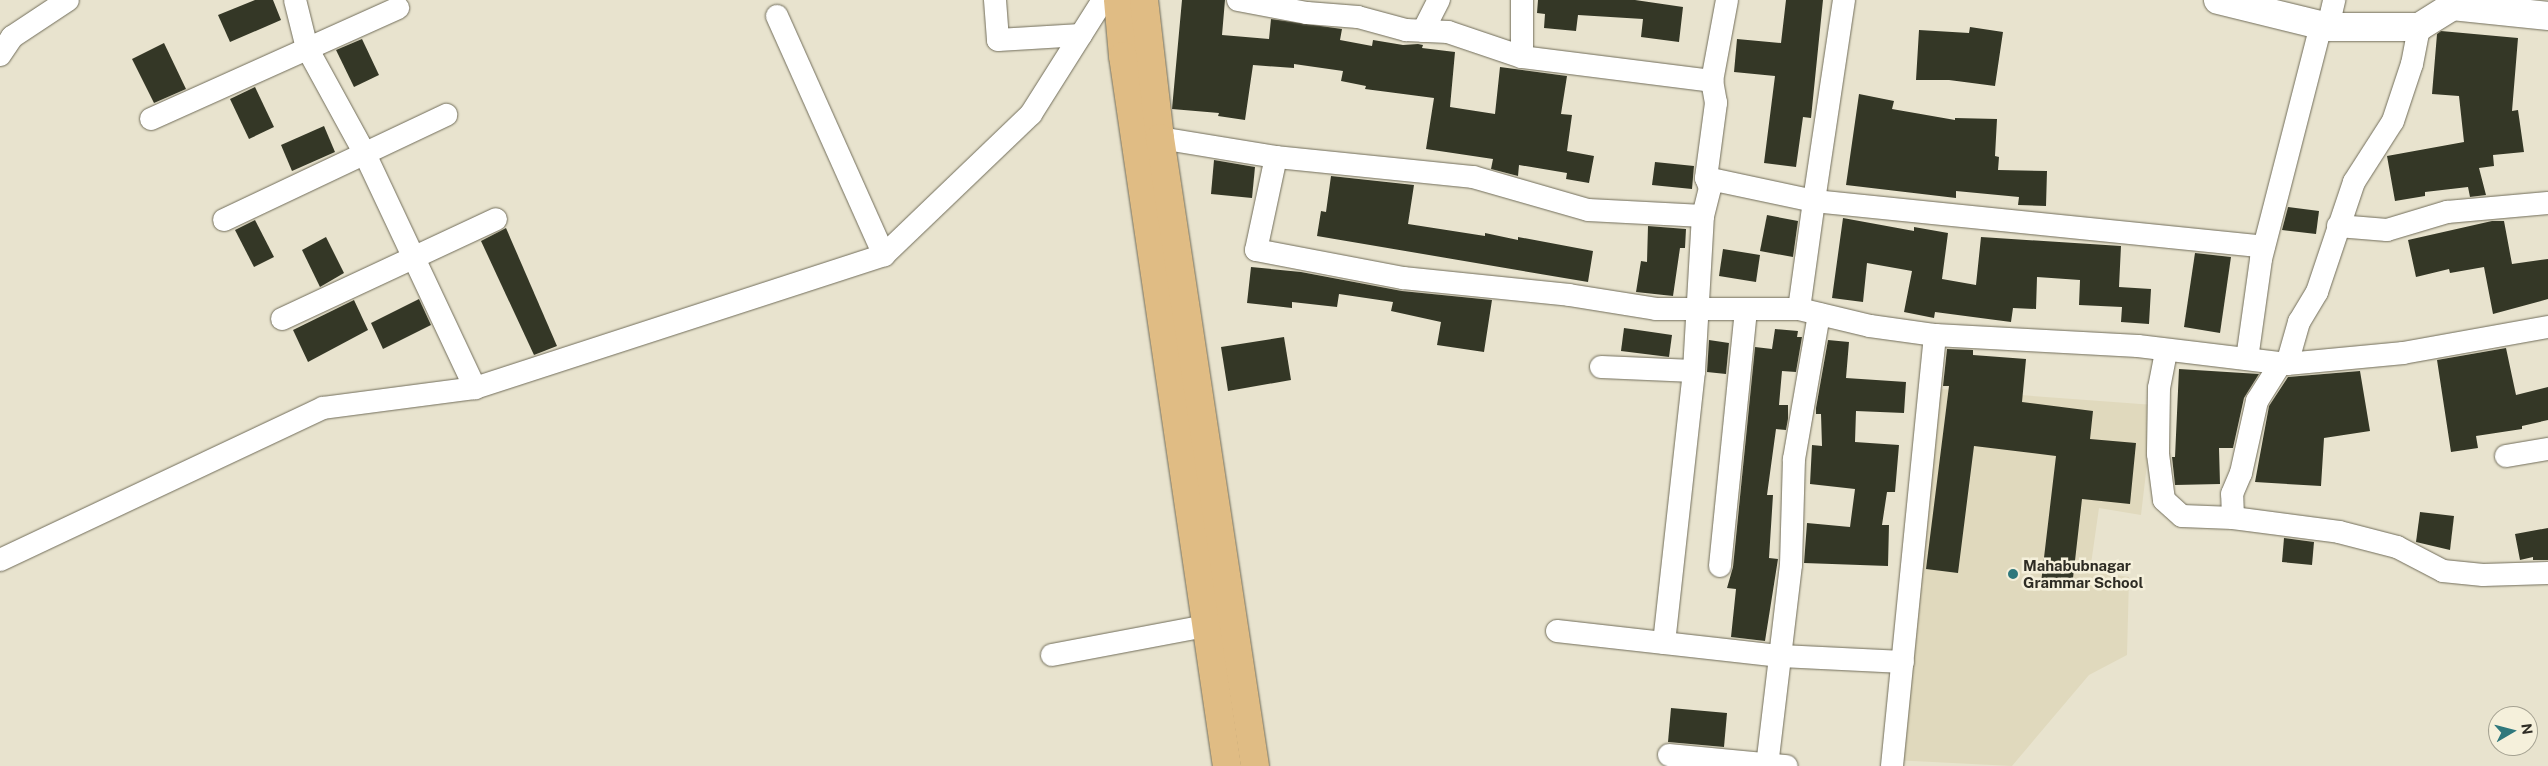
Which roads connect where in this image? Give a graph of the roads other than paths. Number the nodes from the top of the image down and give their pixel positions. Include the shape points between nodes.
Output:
1 (68, 0) edge
2 (295, 0) edge
3 (995, 0) edge
4 (1103, 0) edge
5 (1118, 0) edge
6 (1144, 0) edge
7 (1238, 0) edge
8 (1439, 0) edge
9 (1522, 0) edge
10 (1727, 0) edge
11 (1844, 0) edge
12 (2218, 0) edge
13 (2334, 0) edge
14 (2453, 3) edge
15 (398, 8) dead end
16 (777, 16) dead end
17 (2548, 16) edge
18 (2325, 26) junction
19 (2419, 27) junction
20 (1423, 31) junction
21 (1080, 35) junction
22 (307, 48) junction
23 (0, 55) edge
24 (1522, 57) junction
25 (1712, 81) junction
26 (446, 114) dead end
27 (151, 119) dead end
28 (1160, 138) junction
29 (364, 152) junction
30 (1276, 157) junction
31 (1706, 178) junction
32 (1814, 201) junction
33 (2548, 203) edge
34 (1703, 216) junction
35 (496, 219) dead end
36 (224, 220) dead end
37 (2338, 226) junction
38 (2264, 247) junction
39 (884, 255) junction
40 (415, 257) junction
41 (1698, 310) junction
42 (1746, 310) junction
43 (1809, 312) junction
44 (282, 320) dead end
45 (2548, 327) edge
46 (1935, 335) junction
47 (2166, 352) junction
48 (2247, 359) junction
49 (2284, 364) junction
50 (1601, 367) dead end
51 (1694, 371) junction
52 (475, 388) junction
53 (2548, 449) edge
54 (2506, 456) dead end
55 (2234, 518) junction
56 (0, 560) edge
57 (1720, 566) dead end
58 (2548, 572) edge
59 (1205, 626) junction
60 (1556, 631) dead end
61 (1664, 643) junction
62 (1052, 655) dead end
63 (1781, 656) junction
64 (1902, 662) junction
65 (1669, 755) dead end
66 (1773, 765) edge
67 (1227, 766) edge
68 (1255, 766) edge
69 (1892, 766) edge

1 - 23 street via 12,37
2 - 22 street
3 - 21 street via 998,40
4 - 21 street
5 - 59 main road via 1123,56
6 - 28 main road
7 - 20 street via 1307,13 1358,17 1406,30
8 - 20 street
9 - 24 street
10 - 25 street
11 - 32 street
12 - 18 street
13 - 18 street
14 - 17 street
14 - 19 street
15 - 22 street
16 - 39 street
18 - 19 street
18 - 38 street
19 - 37 street via 2412,64 2393,121 2354,182
20 - 24 street via 1448,32
21 - 39 street via 1031,114
22 - 27 street
22 - 29 street
24 - 25 street
25 - 31 street via 1716,104
26 - 29 street
28 - 30 street
28 - 68 main road
29 - 36 street
29 - 40 street
30 - 34 street via 1472,177 1588,210
30 - 41 street via 1256,250 1403,278 1569,295 1656,309
31 - 32 street
31 - 34 street via 1710,188
32 - 38 street
32 - 43 street
33 - 37 street via 2446,212 2387,230
34 - 41 street
35 - 40 street
37 - 49 street via 2317,292 2299,322
38 - 48 street
39 - 52 street
40 - 44 street
40 - 52 street
41 - 42 street
41 - 51 street
42 - 43 street
42 - 57 street
43 - 46 street via 1870,326
43 - 63 street via 1794,459 1791,565
45 - 49 street via 2403,353
46 - 47 street via 2138,346
46 - 64 street
47 - 48 street
47 - 55 street via 2160,388 2158,454 2164,500 2182,516
48 - 49 street
49 - 55 street via 2257,401 2242,473 2232,494
50 - 51 street
51 - 61 street
52 - 56 street via 323,408
53 - 54 street
55 - 58 street via 2339,532 2397,547 2443,571 2483,575
59 - 62 street
59 - 67 main road
60 - 61 street
61 - 63 street
63 - 64 street
63 - 66 street
64 - 69 street
65 - 66 street

